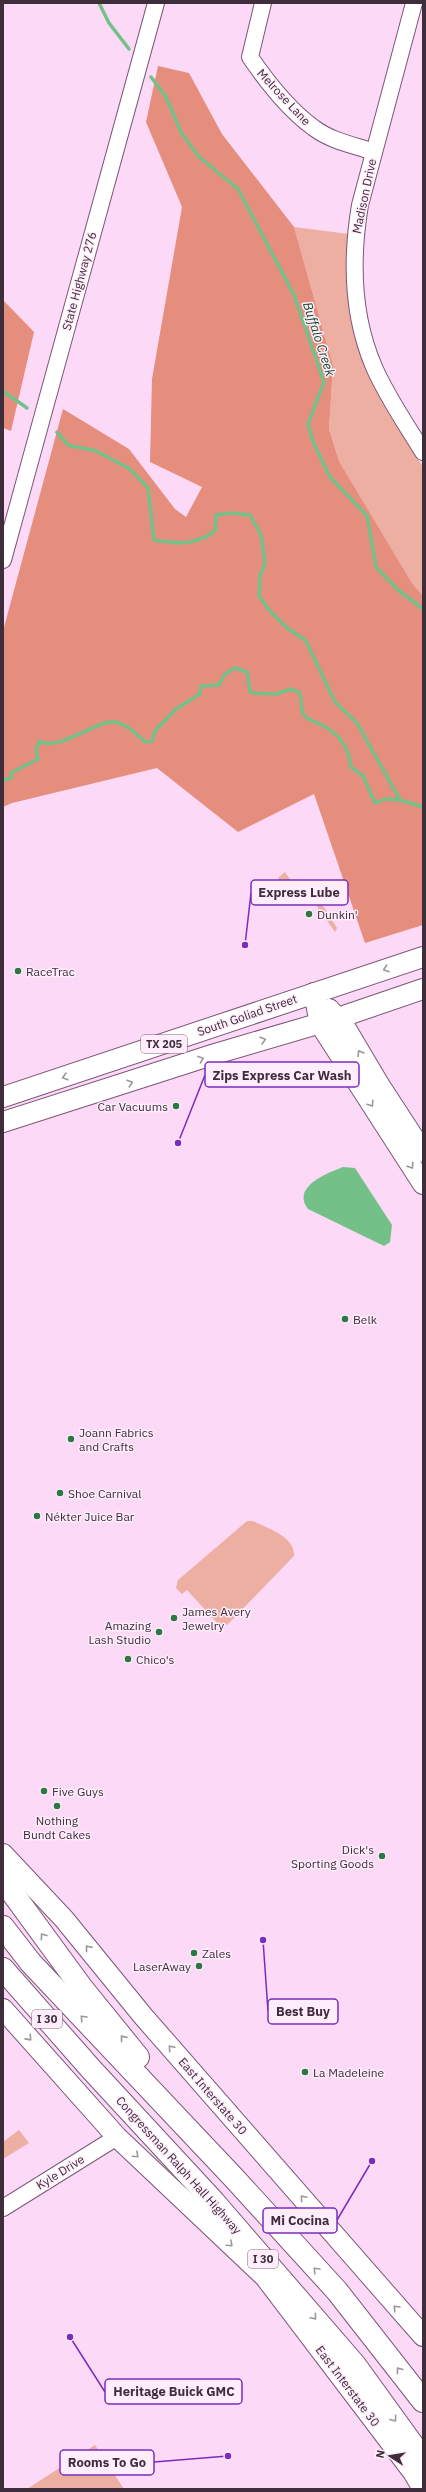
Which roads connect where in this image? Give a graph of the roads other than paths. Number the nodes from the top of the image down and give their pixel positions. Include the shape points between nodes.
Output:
1 (156, 3) edge
2 (264, 3) edge
3 (414, 3) edge
4 (374, 152) junction
5 (423, 452) edge
6 (3, 560) edge
7 (423, 957) edge
8 (423, 989) edge
9 (314, 992) junction
10 (329, 1021) junction
11 (198, 1032) junction
12 (93, 1094) junction
13 (3, 1097) edge
14 (3, 1122) edge
15 (423, 1152) edge
16 (423, 1184) edge
17 (3, 1854) edge
18 (3, 1880) edge
19 (3, 1927) edge
20 (3, 1969) edge
21 (3, 1990) edge
22 (3, 2009) edge
23 (91, 2069) junction
24 (117, 2137) junction
25 (234, 2178) junction
26 (3, 2208) edge
27 (423, 2336) edge
28 (423, 2401) edge
29 (423, 2460) edge
30 (423, 2489) edge

1 - 6 street, State Highway 276
2 - 4 street, Melrose Lane via 250,57 261,73 294,111 314,128 335,139
3 - 4 street, Madison Drive
4 - 5 street, Madison Drive via 355,235 354,266 360,322 374,366 393,404
7 -> 9 main road, South Goliad Street / TX 205
8 - 10 main road, TX 205
9 - 10 main road
9 - 11 main road, South Goliad Street / TX 205
12 -> 10 main road, TX 205 via 214,1054
15 -> 10 main road
10 -> 16 main road
11 - 12 main road via 198,1038 193,1046 95,1079
11 -> 13 main road, South Goliad Street / TX 205
12 - 14 main road, TX 205
27 -> 17 main road, East Interstate 30 via 143,2016 64,1919
25 -> 18 highway via 82,1988
25 -> 19 highway, I 30 via 31,1963
20 - 23 highway, Congressman Ralph Hall Highway / I 30
21 - 23 highway via 48,2036
22 -> 24 main road, East Interstate 30
23 -> 29 highway, Congressman Ralph Hall Highway / I 30 via 214,2202 355,2365
24 - 26 street, Kyle Drive
24 -> 30 main road, East Interstate 30 via 265,2277 413,2472
28 -> 25 highway, I 30 via 337,2291

